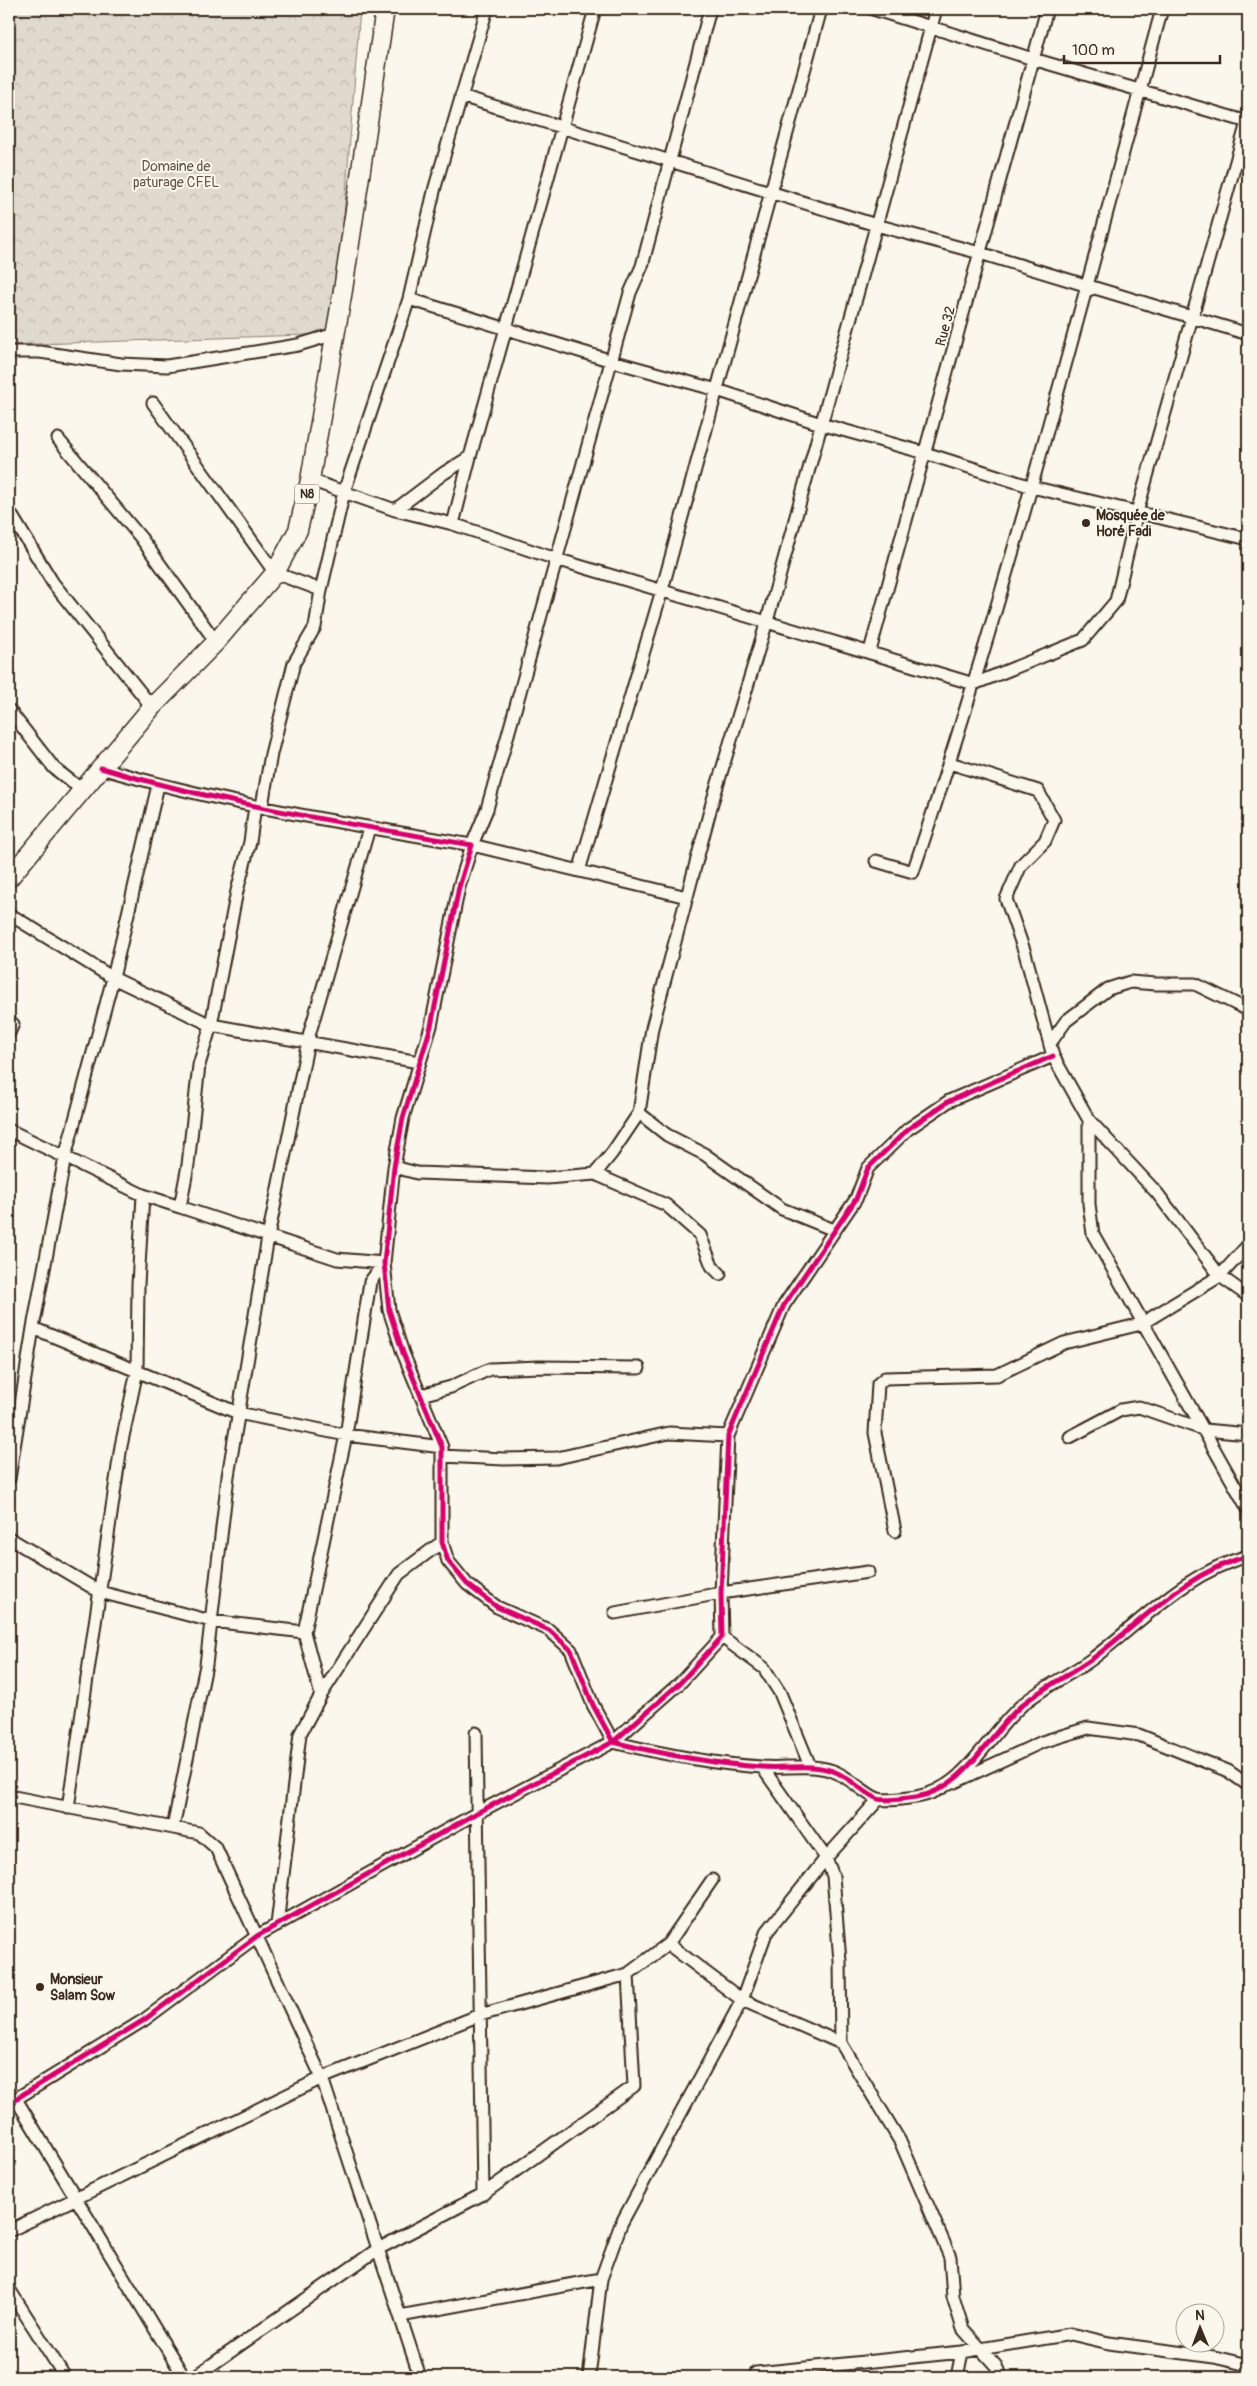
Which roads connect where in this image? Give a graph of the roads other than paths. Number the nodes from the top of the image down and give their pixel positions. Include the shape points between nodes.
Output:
1 (385, 9) edge
2 (487, 9) edge
3 (595, 9) edge
4 (710, 9) edge
5 (821, 9) edge
6 (873, 9) edge
7 (936, 9) edge
8 (1047, 9) edge
9 (1162, 9) edge
10 (931, 26) junction
11 (1034, 59) junction
12 (1140, 90) junction
13 (461, 96) junction
14 (1248, 121) edge
15 (563, 126) junction
16 (670, 160) junction
17 (771, 193) junction
18 (876, 225) junction
19 (980, 253) junction
20 (1090, 288) junction
21 (409, 299) junction
22 (1192, 318) junction
23 (507, 328) junction
24 (335, 334) junction
25 (1248, 334) edge
26 (9, 352) edge
27 (612, 361) junction
28 (717, 390) junction
29 (153, 403) dead end
30 (821, 424) junction
31 (58, 440) dead end
32 (925, 453) junction
33 (470, 457) junction
34 (310, 480) junction
35 (1032, 487) junction
36 (344, 492) junction
37 (395, 510) junction
38 (9, 512) edge
39 (1137, 512) junction
40 (453, 524) junction
41 (1248, 539) edge
42 (556, 559) junction
43 (275, 573) junction
44 (320, 590) junction
45 (662, 590) junction
46 (767, 621) junction
47 (216, 642) junction
48 (870, 651) junction
49 (974, 684) junction
50 (152, 707) junction
51 (9, 710) edge
52 (950, 763) junction
53 (101, 768) junction
54 (158, 785) junction
55 (82, 790) junction
56 (258, 806) junction
57 (369, 828) junction
58 (472, 844) junction
59 (876, 861) dead end
60 (579, 871) junction
61 (9, 878) edge
62 (687, 897) junction
63 (9, 914) edge
64 (113, 978) junction
65 (1248, 1010) edge
66 (210, 1025) junction
67 (1051, 1042) junction
68 (308, 1043) junction
69 (1054, 1056) junction
70 (418, 1062) junction
71 (639, 1113) junction
72 (1089, 1120) junction
73 (9, 1130) edge
74 (65, 1157) junction
75 (394, 1167) junction
76 (595, 1174) junction
77 (142, 1195) junction
78 (180, 1207) junction
79 (834, 1230) junction
80 (268, 1237) junction
81 (1248, 1245) edge
82 (384, 1263) junction
83 (720, 1274) dead end
84 (1220, 1276) junction
85 (1248, 1296) edge
86 (1141, 1324) junction
87 (33, 1328) junction
88 (639, 1368) dead end
89 (137, 1372) junction
90 (421, 1395) junction
91 (238, 1413) junction
92 (1204, 1430) junction
93 (1248, 1434) edge
94 (346, 1435) junction
95 (728, 1436) junction
96 (1070, 1437) dead end
97 (442, 1452) junction
98 (9, 1479) edge
99 (1248, 1509) edge
100 (895, 1530) dead end
101 (9, 1538) edge
102 (442, 1542) junction
103 (1248, 1556) edge
104 (868, 1572) dead end
105 (100, 1592) junction
106 (721, 1593) junction
107 (615, 1613) dead end
108 (211, 1621) junction
109 (304, 1632) junction
110 (722, 1637) junction
111 (321, 1696) junction
112 (476, 1733) dead end
113 (613, 1742) junction
114 (810, 1766) junction
115 (762, 1767) junction
116 (1248, 1785) edge
117 (944, 1787) junction
118 (9, 1796) edge
119 (879, 1799) junction
120 (68, 1808) junction
121 (477, 1813) junction
122 (173, 1828) junction
123 (826, 1858) junction
124 (712, 1880) dead end
125 (277, 1925) junction
126 (257, 1936) junction
127 (668, 1944) junction
128 (628, 1974) junction
129 (742, 2000) junction
130 (480, 2015) junction
131 (841, 2043) junction
132 (322, 2078) junction
133 (13, 2101) edge
134 (483, 2194) junction
135 (75, 2199) junction
136 (9, 2232) edge
137 (378, 2250) junction
138 (601, 2279) junction
139 (9, 2289) edge
140 (400, 2316) junction
141 (980, 2348) junction
142 (962, 2352) junction
143 (1248, 2366) edge
144 (756, 2374) dead end
145 (65, 2377) edge
146 (184, 2377) edge
147 (194, 2377) edge
148 (420, 2377) edge
149 (589, 2377) edge
150 (957, 2377) edge
151 (1001, 2377) edge

1 - 24 main road, N8
2 - 13 street
3 - 15 street
4 - 16 street
5 - 17 street
6 - 10 street
7 - 10 street
8 - 11 street, Rue 32
9 - 12 street
10 - 11 street
10 - 18 street
11 - 12 street
11 - 19 street, Rue 32
12 - 14 street
12 - 20 street
13 - 15 street
13 - 21 street via 435,187
14 - 22 street
15 - 16 street
15 - 23 street
16 - 17 street
16 - 27 street
17 - 18 street
17 - 28 street
18 - 19 street
18 - 30 street
19 - 20 street
19 - 32 street, Rue 32
20 - 22 street
20 - 35 street
21 - 23 street
21 - 36 street
22 - 25 street
22 - 39 street
23 - 27 street
23 - 33 street
24 - 26 street via 298,345 167,366 121,364 74,355
24 - 34 main road, N8
27 - 28 street
27 - 42 street
28 - 30 street
28 - 45 street
29 - 43 street
30 - 32 street
30 - 46 street
31 - 47 street via 141,538
32 - 35 street
32 - 48 street, Rue 32
33 - 37 street
33 - 40 street
34 - 36 street
34 - 43 main road, N8 via 298,530
35 - 39 street
35 - 49 street
36 - 37 street
36 - 44 street
37 - 40 street
38 - 50 street via 53,583
39 - 41 street
39 - 49 street via 1116,601 1083,640
40 - 42 street
42 - 45 street
42 - 58 street via 487,809
43 - 44 street
43 - 47 main road, N8
44 - 56 street via 315,627 294,664
45 - 46 street
45 - 60 street
46 - 48 street
46 - 62 street
47 - 50 main road, N8
48 - 49 street
49 - 52 street
50 - 53 main road, N8
51 - 55 street via 54,768
52 - 59 street via 913,872
52 - 67 street via 1038,791 1054,820 1045,841 1021,864 1006,899
53 - 54 street
53 - 55 main road, N8
54 - 56 street
54 - 64 street
55 - 61 main road, N8
56 - 57 street
56 - 66 street
57 - 58 street
57 - 68 street
58 - 60 street
58 - 70 street via 459,887 433,1018
60 - 62 street
62 - 71 street via 652,1028
63 - 64 street
64 - 66 street
64 - 74 street
65 - 67 street via 1195,984 1130,982 1108,989 1066,1021
66 - 68 street
66 - 78 street via 200,1065
67 - 69 street
68 - 70 street
68 - 80 street
69 - 72 street
69 - 79 street via 950,1101 908,1129 868,1168 856,1199
70 - 75 street
71 - 76 street
71 - 79 street via 667,1135 704,1154 782,1209
72 - 84 street via 1157,1193
72 - 86 street via 1089,1204 1093,1234
73 - 74 street
74 - 77 street
74 - 87 street
75 - 76 street via 417,1173 547,1178
75 - 82 street
76 - 83 street via 666,1204 700,1235 712,1266
77 - 78 street
77 - 89 street
78 - 80 street
79 - 95 street via 784,1305
80 - 82 street via 337,1259
80 - 91 street
81 - 84 street
82 - 90 street via 389,1310
82 - 94 street via 370,1282
84 - 85 street
84 - 86 street
86 - 92 street
86 - 100 street via 1064,1343 997,1376 885,1378 878,1384 875,1433
87 - 89 street
87 - 98 street
88 - 90 street via 490,1369 451,1387
89 - 91 street
89 - 105 street via 122,1446
90 - 97 street
91 - 94 street
91 - 108 street
92 - 93 street
92 - 96 street via 1140,1407 1121,1410
92 - 99 street
94 - 97 street
94 - 109 street
95 - 97 street via 668,1433 557,1458 504,1460
95 - 106 street
97 - 102 street
101 - 105 street
102 - 111 street via 399,1574
102 - 113 street via 448,1561 467,1584 497,1607 549,1630 572,1650 593,1705
103 - 117 street via 1178,1588 1092,1659 1022,1705 978,1757
104 - 106 street
105 - 108 street
105 - 120 street
106 - 107 street
106 - 110 street
108 - 109 street
108 - 122 street via 206,1665
109 - 111 street
110 - 113 street via 680,1683
110 - 114 street via 764,1668 780,1693
111 - 125 street via 300,1734
112 - 121 street
113 - 115 street via 661,1754
113 - 121 street
114 - 115 street
114 - 119 street via 832,1770 849,1778
115 - 123 street
116 - 117 street via 1228,1771 1139,1735 1088,1728 1042,1742
117 - 119 street via 917,1797
118 - 120 street
119 - 123 street
120 - 122 street
121 - 125 street
121 - 130 street
122 - 126 street via 199,1833 216,1848
123 - 129 street via 766,1934
123 - 131 street via 833,1876 840,1960
124 - 127 street
125 - 126 street
126 - 132 street
126 - 133 street via 144,2020
127 - 128 street
127 - 129 street
128 - 130 street
128 - 134 street via 634,2086
129 - 131 street
129 - 138 street via 621,2224
130 - 132 street
130 - 134 street
131 - 141 street via 901,2143 950,2257 953,2297 963,2329
132 - 135 street
132 - 137 street
133 - 135 street
134 - 137 street
135 - 136 street
135 - 146 street
137 - 140 street
137 - 147 street
138 - 140 street
138 - 149 street
139 - 145 street
140 - 148 street
141 - 142 street
141 - 143 street via 1071,2334 1214,2357
141 - 151 street
142 - 144 street
142 - 150 street

